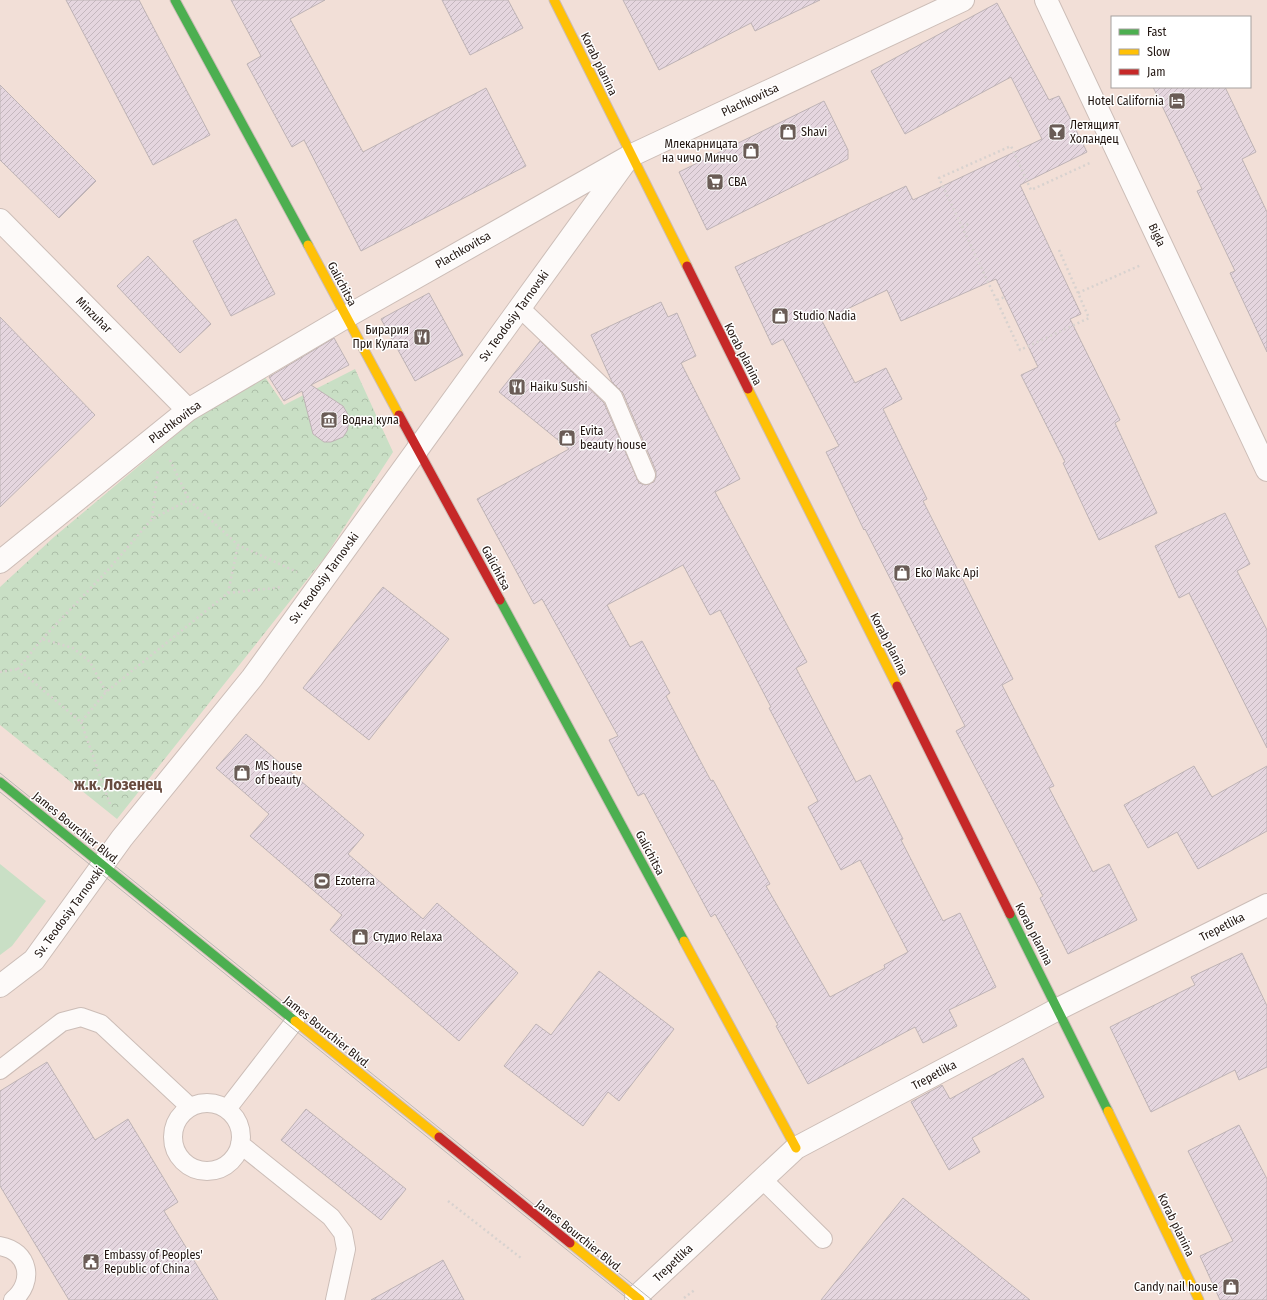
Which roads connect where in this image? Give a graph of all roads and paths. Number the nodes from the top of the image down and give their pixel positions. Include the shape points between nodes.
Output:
1 (175, 0) edge
2 (554, 0) edge
3 (963, 0) edge
4 (1046, 0) edge
5 (630, 156) junction
6 (1083, 166) dead end
7 (0, 220) edge
8 (970, 223) dead end
9 (962, 227) junction
10 (1059, 250) dead end
11 (1133, 269) dead end
12 (1078, 293) junction
13 (1005, 297) dead end
14 (997, 300) junction
15 (520, 308) junction
16 (346, 317) junction
17 (188, 410) junction
18 (162, 436) junction
19 (418, 448) junction
20 (1267, 470) edge
21 (646, 476) dead end
22 (189, 500) junction
23 (152, 519) junction
24 (238, 546) junction
25 (0, 562) edge
26 (321, 582) junction
27 (228, 593) junction
28 (42, 639) junction
29 (18, 669) junction
30 (0, 672) edge
31 (106, 692) junction
32 (81, 722) junction
33 (0, 782) edge
34 (122, 838) junction
35 (102, 865) junction
36 (1267, 905) edge
37 (0, 986) edge
38 (1058, 1009) junction
39 (295, 1021) junction
40 (0, 1070) edge
41 (190, 1107) junction
42 (227, 1110) junction
43 (240, 1144) junction
44 (796, 1148) junction
45 (763, 1180) junction
46 (448, 1201) dead end
47 (823, 1239) dead end
48 (0, 1246) edge
49 (521, 1258) dead end
50 (696, 1289) dead end
51 (638, 1298) edge
52 (684, 1298) dead end
53 (13, 1300) edge
54 (335, 1300) edge
55 (1199, 1300) edge

1 - 16 street, Galichitsa
2 - 5 street, Korab planina
3 - 5 street, Plachkovitsa
4 - 20 street, Bigla
5 - 15 street, Sv. Teodosiy Tarnovski
5 - 16 street, Plachkovitsa
5 - 38 street, Korab planina
6 - 9 path via 1031,190 1011,146 939,178
7 - 17 street, Minzuhar
8 - 9 path
9 - 14 path
10 - 12 path
11 - 12 path
12 - 14 path via 1089,318 1020,350
13 - 14 path
15 - 19 street, Sv. Teodosiy Tarnovski
15 - 21 lane via 613,397
16 - 17 street, Plachkovitsa
16 - 19 street, Galichitsa
17 - 18 street, Plachkovitsa
18 - 22 path
18 - 23 path
18 - 25 street, Plachkovitsa
19 - 26 street, Sv. Teodosiy Tarnovski
19 - 44 street, Galichitsa
22 - 23 path
22 - 24 path
23 - 28 path via 108,570
24 - 26 path
24 - 27 path
26 - 27 path
26 - 34 street, Sv. Teodosiy Tarnovski via 252,678
27 - 31 path
28 - 29 path
28 - 31 path via 73,648 90,662
29 - 30 path
29 - 32 path
31 - 32 path
32 - 34 path
33 - 35 street, James Bourchier Blvd.
34 - 35 street, Sv. Teodosiy Tarnovski
35 - 37 street, Sv. Teodosiy Tarnovski via 34,960
35 - 39 street, James Bourchier Blvd.
36 - 38 street, Trepetlika
38 - 44 street, Trepetlika
38 - 55 street, Korab planina
39 - 42 lane
39 - 51 street, James Bourchier Blvd.
40 - 41 lane via 62,1022 81,1017 101,1024
41 - 42 lane via 212,1103
41 - 43 lane via 182,1114 173,1135 177,1151 187,1164 197,1169 219,1168 232,1159
42 - 43 lane via 238,1122
43 - 54 lane via 331,1217 343,1234 346,1249
44 - 45 street, Trepetlika
45 - 47 lane
45 - 51 street, Trepetlika
46 - 49 path
48 - 53 lane via 15,1252 26,1268 24,1286
50 - 52 path

